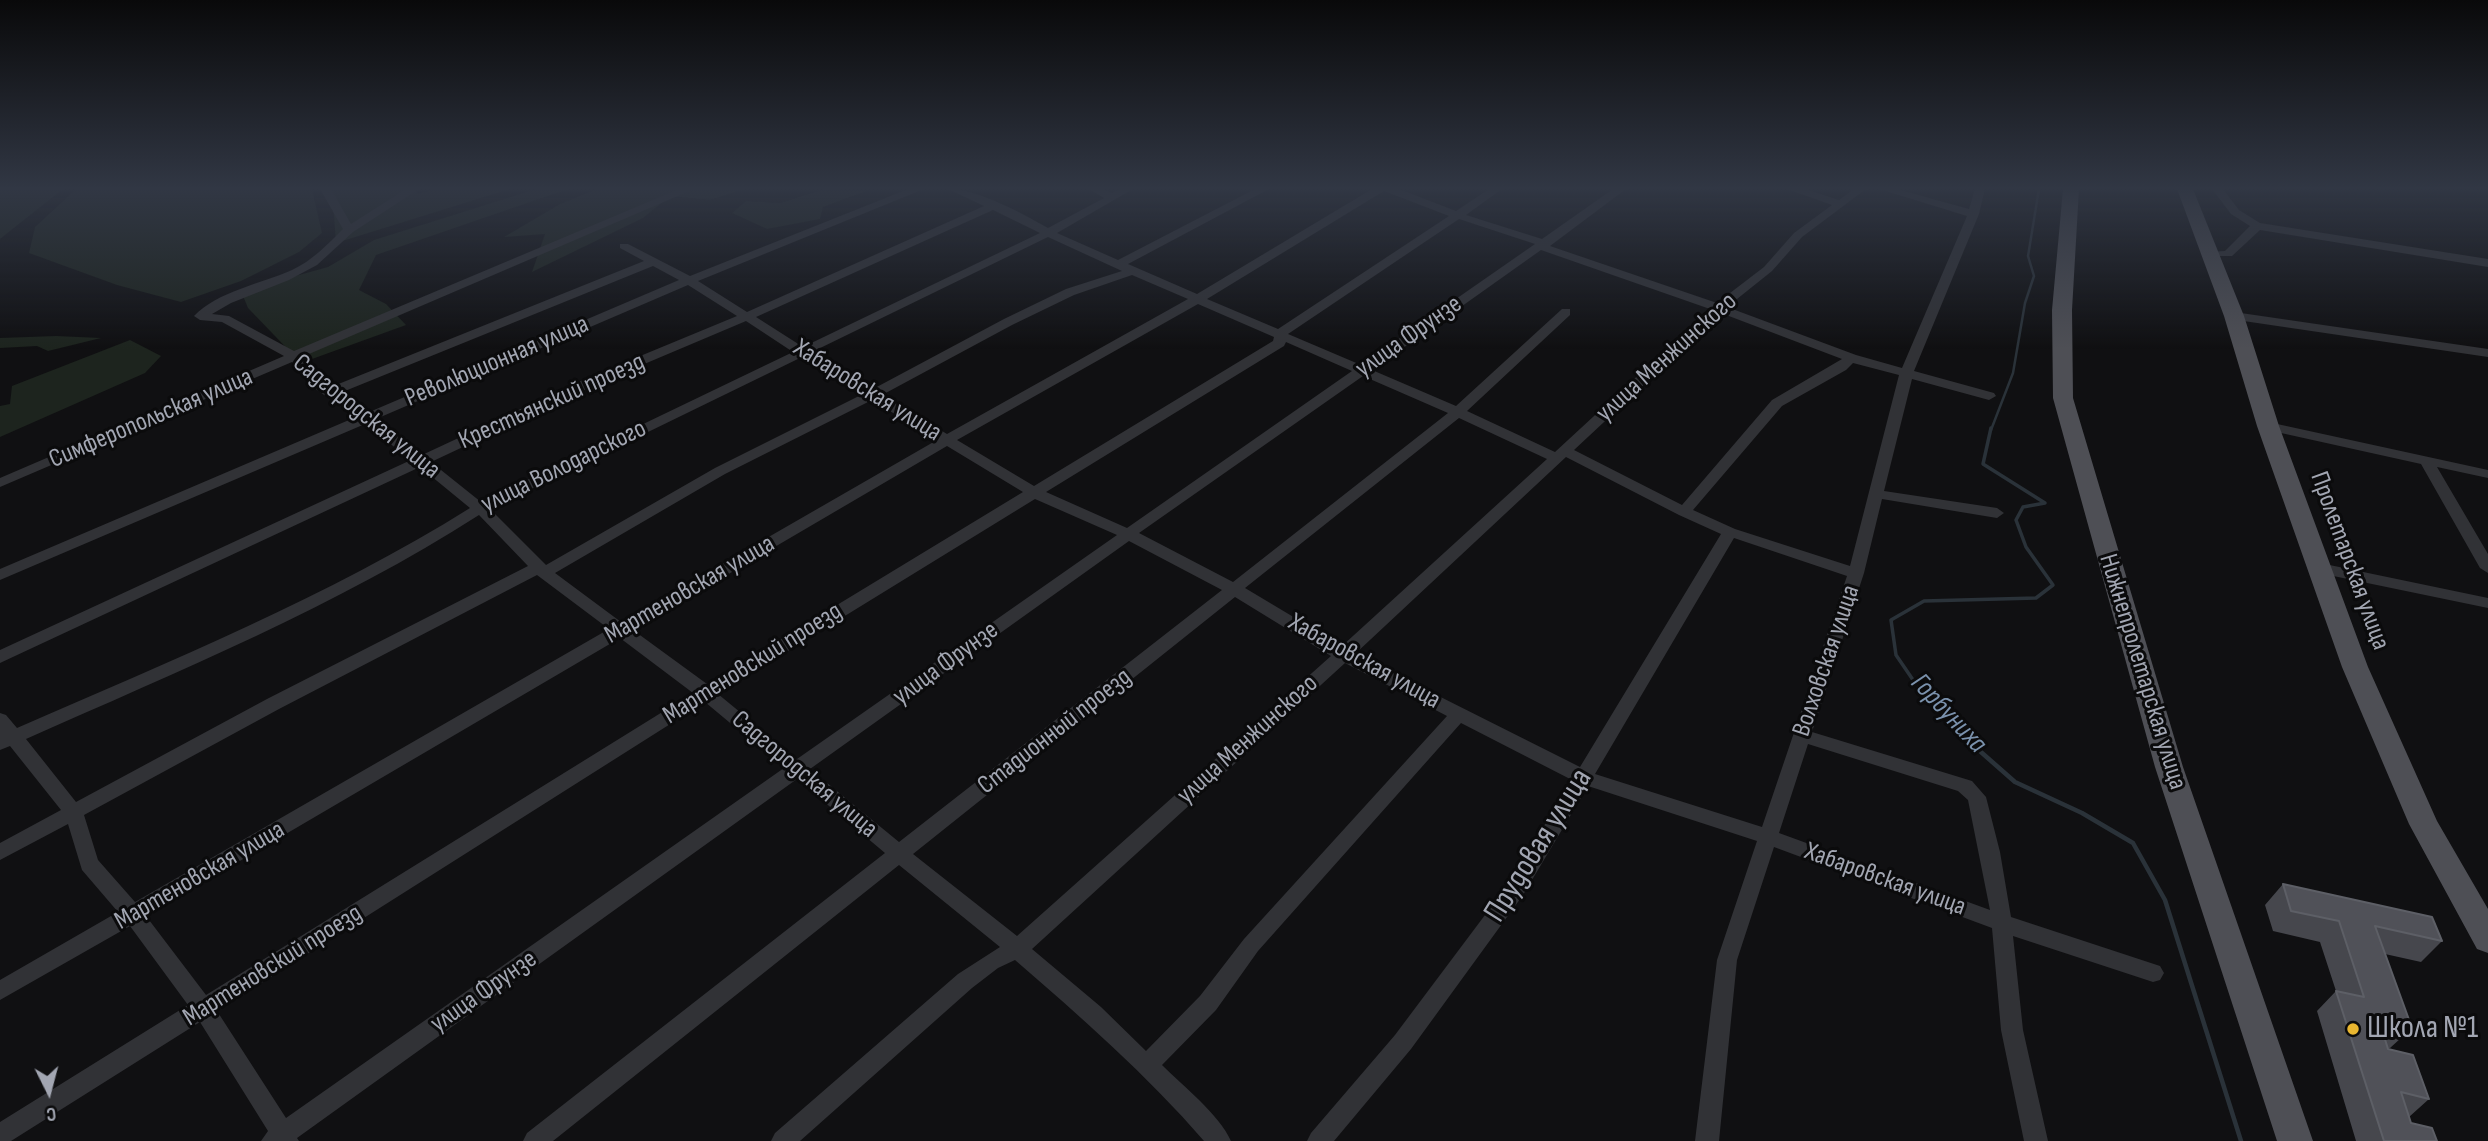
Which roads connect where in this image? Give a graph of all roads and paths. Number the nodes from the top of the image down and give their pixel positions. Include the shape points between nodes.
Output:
1 (336, 242) edge
2 (564, 242) edge
3 (784, 242) edge
4 (912, 242) edge
5 (1029, 242) edge
6 (1069, 242) edge
7 (1171, 242) edge
8 (1293, 242) edge
9 (1415, 242) edge
10 (1536, 242) edge
11 (1548, 242) edge
12 (1792, 242) edge
13 (1961, 242) edge
14 (2067, 242) edge
15 (2205, 242) edge
16 (2240, 242) edge
17 (2361, 242) edge
18 (1544, 245) junction
19 (624, 246) dead end
20 (2209, 254) junction
21 (655, 261) junction
22 (2488, 262) edge
23 (1126, 268) junction
24 (689, 280) junction
25 (1198, 299) junction
26 (1720, 307) junction
27 (1566, 312) dead end
28 (748, 316) junction
29 (2234, 316) junction
30 (1279, 334) junction
31 (802, 352) junction
32 (2488, 353) edge
33 (295, 357) junction
34 (1850, 358) junction
35 (1363, 370) junction
36 (1906, 375) junction
37 (331, 392) junction
38 (874, 394) junction
39 (1989, 396) dead end
40 (1458, 412) junction
41 (365, 418) junction
42 (2268, 426) junction
43 (947, 440) junction
44 (1561, 455) junction
45 (420, 461) junction
46 (2427, 462) junction
47 (2488, 474) edge
48 (0, 483) edge
49 (1032, 492) junction
50 (1876, 494) junction
51 (480, 508) junction
52 (1685, 512) junction
53 (1997, 513) dead end
54 (1730, 532) junction
55 (1128, 534) junction
56 (2320, 568) junction
57 (2488, 568) edge
58 (541, 570) junction
59 (1856, 573) junction
60 (0, 575) edge
61 (1237, 590) junction
62 (2488, 603) edge
63 (619, 631) junction
64 (1343, 655) junction
65 (0, 657) edge
66 (706, 694) junction
67 (1459, 714) junction
68 (0, 720) edge
69 (1801, 735) junction
70 (6, 740) edge
71 (797, 771) junction
72 (1583, 777) junction
73 (74, 813) junction
74 (1768, 837) junction
75 (0, 852) edge
76 (900, 855) junction
77 (133, 915) junction
78 (2002, 923) junction
79 (2488, 939) edge
80 (1017, 949) junction
81 (2153, 973) dead end
82 (0, 991) edge
83 (204, 1010) junction
84 (1147, 1065) junction
85 (0, 1135) edge
86 (281, 1139) edge
87 (535, 1141) edge
88 (783, 1141) edge
89 (1219, 1141) edge
90 (1319, 1141) edge
91 (1707, 1141) edge
92 (2036, 1141) edge
93 (2295, 1141) edge

1 - 33 street, Садгородская улица via 315,262 235,295 200,316 225,319
2 - 33 street, Симферопольская улица
3 - 24 street, Революционная улица
4 - 28 street, Крестьянский проезд
5 - 31 street, улица Володарского
6 - 23 street
7 - 23 street
8 - 25 street, Мартеновская улица
9 - 30 street, Мартеновский проезд
10 - 18 street
11 - 18 street, улица Фрунзе
12 - 26 street, улица Менжинского via 1768,269
13 - 36 street, Волховская улица
14 - 93 main road, Нижнепролетарская улица via 2063,398 2169,767
15 - 20 main road, Пролетарская улица
16 - 20 street via 2228,254
17 - 22 street
18 - 26 street
18 - 35 street, улица Фрунзе
19 - 21 street, Хабаровская улица
20 - 29 main road, Пролетарская улица
21 - 24 street, Хабаровская улица
21 - 37 street
23 - 25 street
23 - 38 street via 1058,298
24 - 28 street, Хабаровская улица
24 - 41 street, Революционная улица
25 - 30 street
25 - 43 street, Мартеновская улица
26 - 34 street
26 - 44 street, улица Менжинского
27 - 40 street, Стадионный проезд
28 - 31 street, Хабаровская улица
28 - 45 street, Крестьянский проезд via 592,381
29 - 32 street
29 - 42 main road, Пролетарская улица
30 - 35 street
30 - 49 street, Мартеновский проезд via 1279,343
31 - 38 street, Хабаровская улица
31 - 51 street, улица Володарского
33 - 37 street, Садгородская улица
33 - 48 street, Симферопольская улица
34 - 36 street
34 - 52 street via 1777,403
35 - 40 street
35 - 55 street, улица Фрунзе
36 - 39 street
36 - 50 street, Волховская улица
37 - 41 street, Садгородская улица
38 - 43 street, Хабаровская улица
38 - 58 street via 720,471
40 - 44 street
40 - 61 street, Стадионный проезд
41 - 45 street, Садгородская улица
41 - 60 street, Революционная улица
42 - 46 street
42 - 56 main road, Пролетарская улица
43 - 49 street, Хабаровская улица
43 - 63 street, Мартеновская улица
44 - 52 street
44 - 64 street, улица Менжинского
45 - 51 street, Садгородская улица
45 - 65 street, Крестьянский проезд
46 - 47 street
46 - 57 street
49 - 55 street, Хабаровская улица
49 - 66 street, Мартеновский проезд
50 - 53 street
50 - 59 street, Волховская улица
51 - 58 street, Садгородская улица
51 - 70 street, улица Володарского via 419,546 230,642
52 - 54 street
54 - 59 street
54 - 72 street, Прудовая улица
55 - 61 street, Хабаровская улица
55 - 71 street, улица Фрунзе
56 - 62 street
56 - 79 main road, Пролетарская улица via 2394,758 2424,824
58 - 63 street, Садгородская улица
58 - 73 street via 273,704
59 - 69 street, Волховская улица
61 - 64 street, Хабаровская улица
61 - 76 street, Стадионный проезд
63 - 66 street, Садгородская улица
63 - 77 street, Мартеновская улица
64 - 67 street, Хабаровская улица
64 - 80 street, улица Менжинского
66 - 71 street, Садгородская улица
66 - 83 street, Мартеновский проезд
67 - 72 street, Хабаровская улица
67 - 84 street via 1251,945 1208,1003
68 - 70 street
69 - 74 street, Волховская улица
69 - 78 street via 1972,791 1990,852
70 - 73 street
71 - 76 street, Садгородская улица
71 - 86 street, улица Фрунзе
72 - 74 street, Хабаровская улица
72 - 90 street, Прудовая улица via 1516,889 1403,1042
73 - 75 street
73 - 77 street via 89,864
74 - 78 street, Хабаровская улица
74 - 91 street, Волховская улица via 1727,960
76 - 80 street, Садгородская улица
76 - 87 street, Стадионный проезд
77 - 82 street, Мартеновская улица
77 - 83 street
78 - 81 street, Хабаровская улица
78 - 92 street via 2012,1030
80 - 84 street, Садгородская улица
80 - 88 street, улица Менжинского via 965,981
83 - 85 street, Мартеновский проезд
83 - 86 street
84 - 89 street, Садгородская улица

